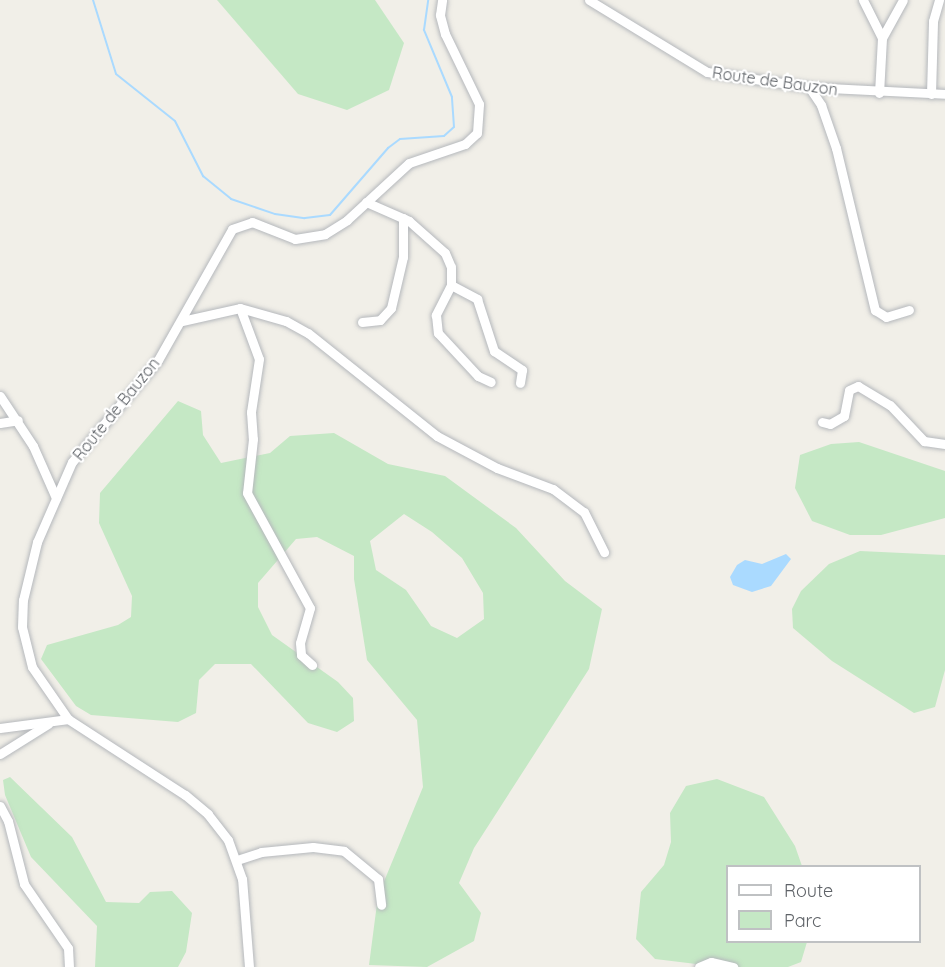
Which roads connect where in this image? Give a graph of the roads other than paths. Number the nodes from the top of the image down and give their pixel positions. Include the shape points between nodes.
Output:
1 (442, 0) edge
2 (589, 0) edge
3 (863, 0) edge
4 (903, 0) edge
5 (939, 0) edge
6 (882, 38) junction
7 (809, 87) junction
8 (879, 93) junction
9 (931, 94) junction
10 (945, 94) edge
11 (366, 202) junction
12 (403, 218) junction
13 (451, 285) junction
14 (240, 308) junction
15 (909, 309) dead end
16 (182, 321) junction
17 (362, 322) dead end
18 (491, 382) dead end
19 (520, 383) dead end
20 (0, 396) edge
21 (18, 420) junction
22 (822, 422) dead end
23 (0, 423) edge
24 (945, 444) edge
25 (56, 498) junction
26 (604, 552) dead end
27 (312, 665) dead end
28 (68, 719) junction
29 (48, 724) junction
30 (0, 728) edge
31 (0, 754) edge
32 (0, 806) edge
33 (237, 860) junction
34 (381, 905) dead end
35 (69, 967) edge
36 (249, 967) edge
37 (699, 967) edge
38 (733, 967) edge

1 - 11 street, Route de Bauzon via 440,15 445,34 479,104 477,133 465,144 409,163
2 - 7 street, Route de Bauzon via 707,72
3 - 6 street
4 - 6 street
5 - 9 street via 933,21
6 - 8 street
7 - 8 street, Route de Bauzon
7 - 15 street via 821,105 837,148 875,310 886,317
8 - 9 street, Route de Bauzon
9 - 10 street, Route de Bauzon
11 - 12 street
11 - 16 street, Route de Bauzon via 335,229 308,239 295,239 252,222 239,224 227,234
12 - 13 street via 445,253 451,267
12 - 17 street via 403,263 391,308 380,320
13 - 18 street via 436,315 438,333 478,376
13 - 19 street via 477,299 494,351 522,370
14 - 16 street
14 - 26 street via 260,311 308,333 436,436 497,468 552,489 584,512
14 - 27 street via 259,359 251,412 253,440 247,493 310,608 300,643 301,655
16 - 25 street, Route de Bauzon via 158,360 82,447
20 - 21 street
21 - 23 street
21 - 25 street
22 - 24 street via 839,421 844,416 849,390 858,386 890,405 924,441
25 - 28 street, Route de Bauzon via 29,573 22,627 32,667
28 - 29 street
28 - 33 street, Route de Bauzon via 196,803 220,828
29 - 30 street
29 - 31 street
32 - 35 street via 8,821 27,891 68,948
33 - 34 street via 261,852 313,848 344,851 378,879
33 - 36 street, Route de Bauzon via 245,900
37 - 38 street via 711,962

